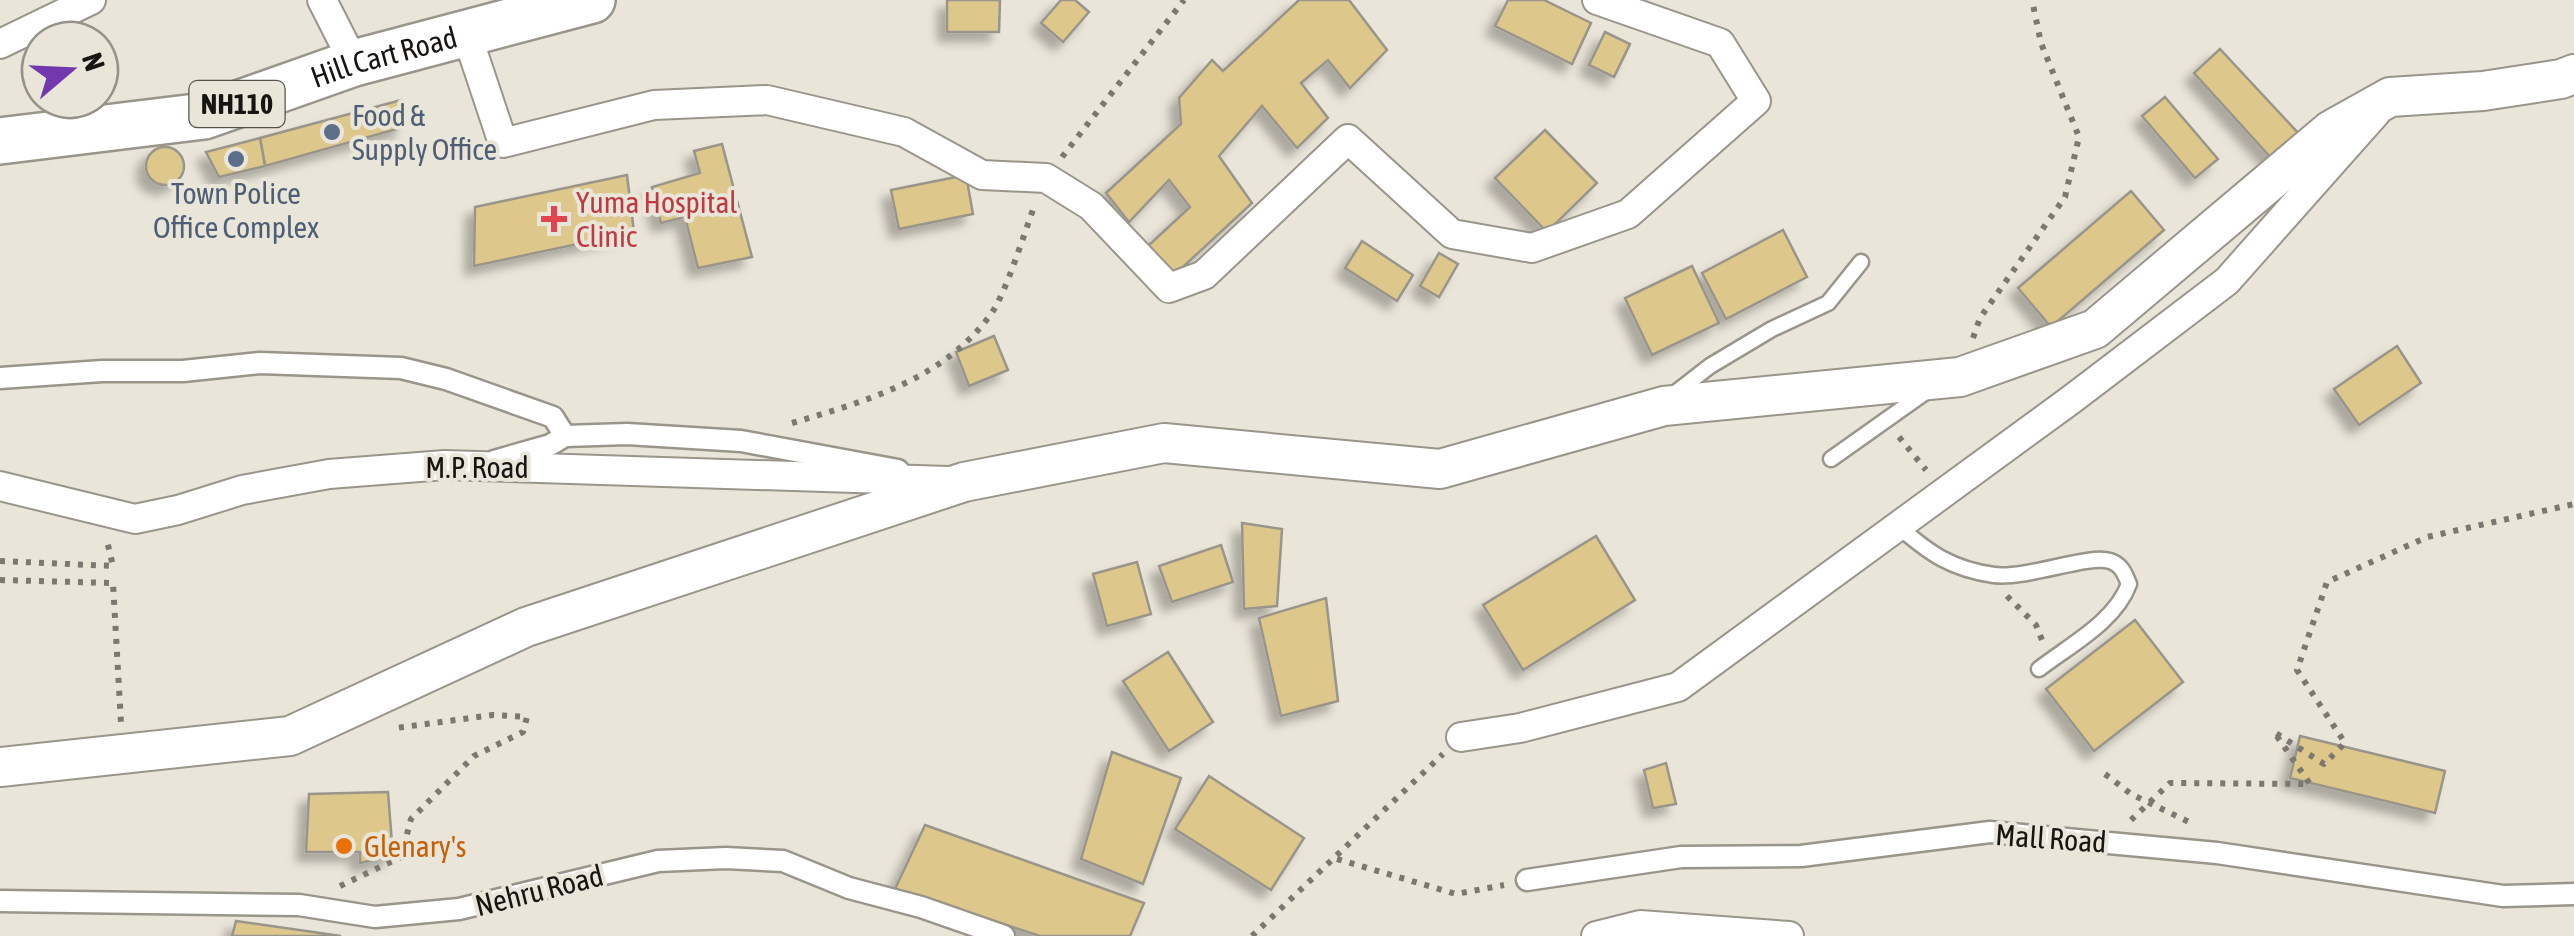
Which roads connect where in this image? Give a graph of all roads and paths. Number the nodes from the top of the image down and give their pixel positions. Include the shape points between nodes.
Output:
1 (322, 0) edge
2 (592, 0) edge
3 (1184, 0) edge
4 (1597, 0) edge
5 (2032, 0) edge
6 (79, 2) edge
7 (466, 32) junction
8 (0, 44) edge
9 (354, 63) junction
10 (2574, 74) edge
11 (2390, 97) junction
12 (0, 141) edge
13 (1046, 178) junction
14 (1861, 262) dead end
15 (0, 378) edge
16 (1952, 378) junction
17 (1664, 406) junction
18 (1885, 421) junction
19 (566, 436) junction
20 (728, 442) junction
21 (1830, 459) dead end
22 (482, 465) junction
23 (964, 482) junction
24 (0, 486) edge
25 (1945, 492) junction
26 (2574, 504) edge
27 (100, 511) junction
28 (1898, 526) junction
29 (0, 560) edge
30 (1985, 573) junction
31 (0, 580) edge
32 (2044, 665) joint
33 (392, 728) dead end
34 (1461, 736) joint
35 (123, 754) junction
36 (0, 767) edge
37 (2105, 774) dead end
38 (2148, 803) junction
39 (2109, 842) junction
40 (1336, 859) junction
41 (1527, 880) joint
42 (2574, 894) edge
43 (0, 900) edge
44 (299, 905) junction
45 (1004, 936) edge
46 (1252, 936) edge
47 (1596, 936) edge
48 (1790, 936) edge

1 - 9 street
2 - 7 highway, Hill Cart Road / NH110
3 - 13 path
4 - 13 street via 1720,43 1756,101 1628,214 1532,248 1452,234 1348,139 1204,274 1170,288 1091,206
5 - 16 path via 2041,43 2079,137 2065,196 1980,318
6 - 8 street
7 - 9 highway, Hill Cart Road / NH110
7 - 13 street via 503,143 654,105 767,100 904,132 982,175
9 - 12 highway, Hill Cart Road / NH110 via 204,116
10 - 11 main road via 2483,91
11 - 16 main road via 2331,130 2095,329
11 - 25 street via 2227,282
13 - 20 path via 992,312 940,366 868,400
14 - 17 lane via 1828,303 1710,366
15 - 19 street via 260,363 400,368 552,417
16 - 17 main road
16 - 18 lane
17 - 23 main road via 1440,469 1164,443
18 - 21 lane
18 - 25 path
19 - 20 street
19 - 22 street
20 - 23 street
22 - 23 street, M.P. Road
22 - 27 street, M.P. Road via 329,474 135,519
23 - 35 main road via 526,627 290,736
24 - 27 street, M.P. Road
25 - 28 street
26 - 38 path via 2427,537 2327,582 2297,670 2344,743 2324,764 2274,732 2310,784 2170,783
27 - 29 path via 113,566
28 - 30 lane via 1936,558
28 - 34 street via 1678,686 1520,728
30 - 32 path via 2036,625
30 - 32 lane via 2032,574 2102,559 2124,570 2129,584 2112,614
31 - 35 path via 114,583
33 - 44 path via 493,715 526,718 524,732 474,756 411,819 401,858
34 - 40 path
35 - 36 main road
37 - 38 path
38 - 39 path
39 - 41 street, Mall Road via 1990,832 1801,856 1682,857
39 - 42 street, Mall Road via 2503,896
40 - 41 path via 1456,894
40 - 46 path
43 - 44 street, Nehru Road
44 - 45 street, Nehru Road via 375,917 459,909 658,862 726,858 783,861
47 - 48 street via 1640,925

